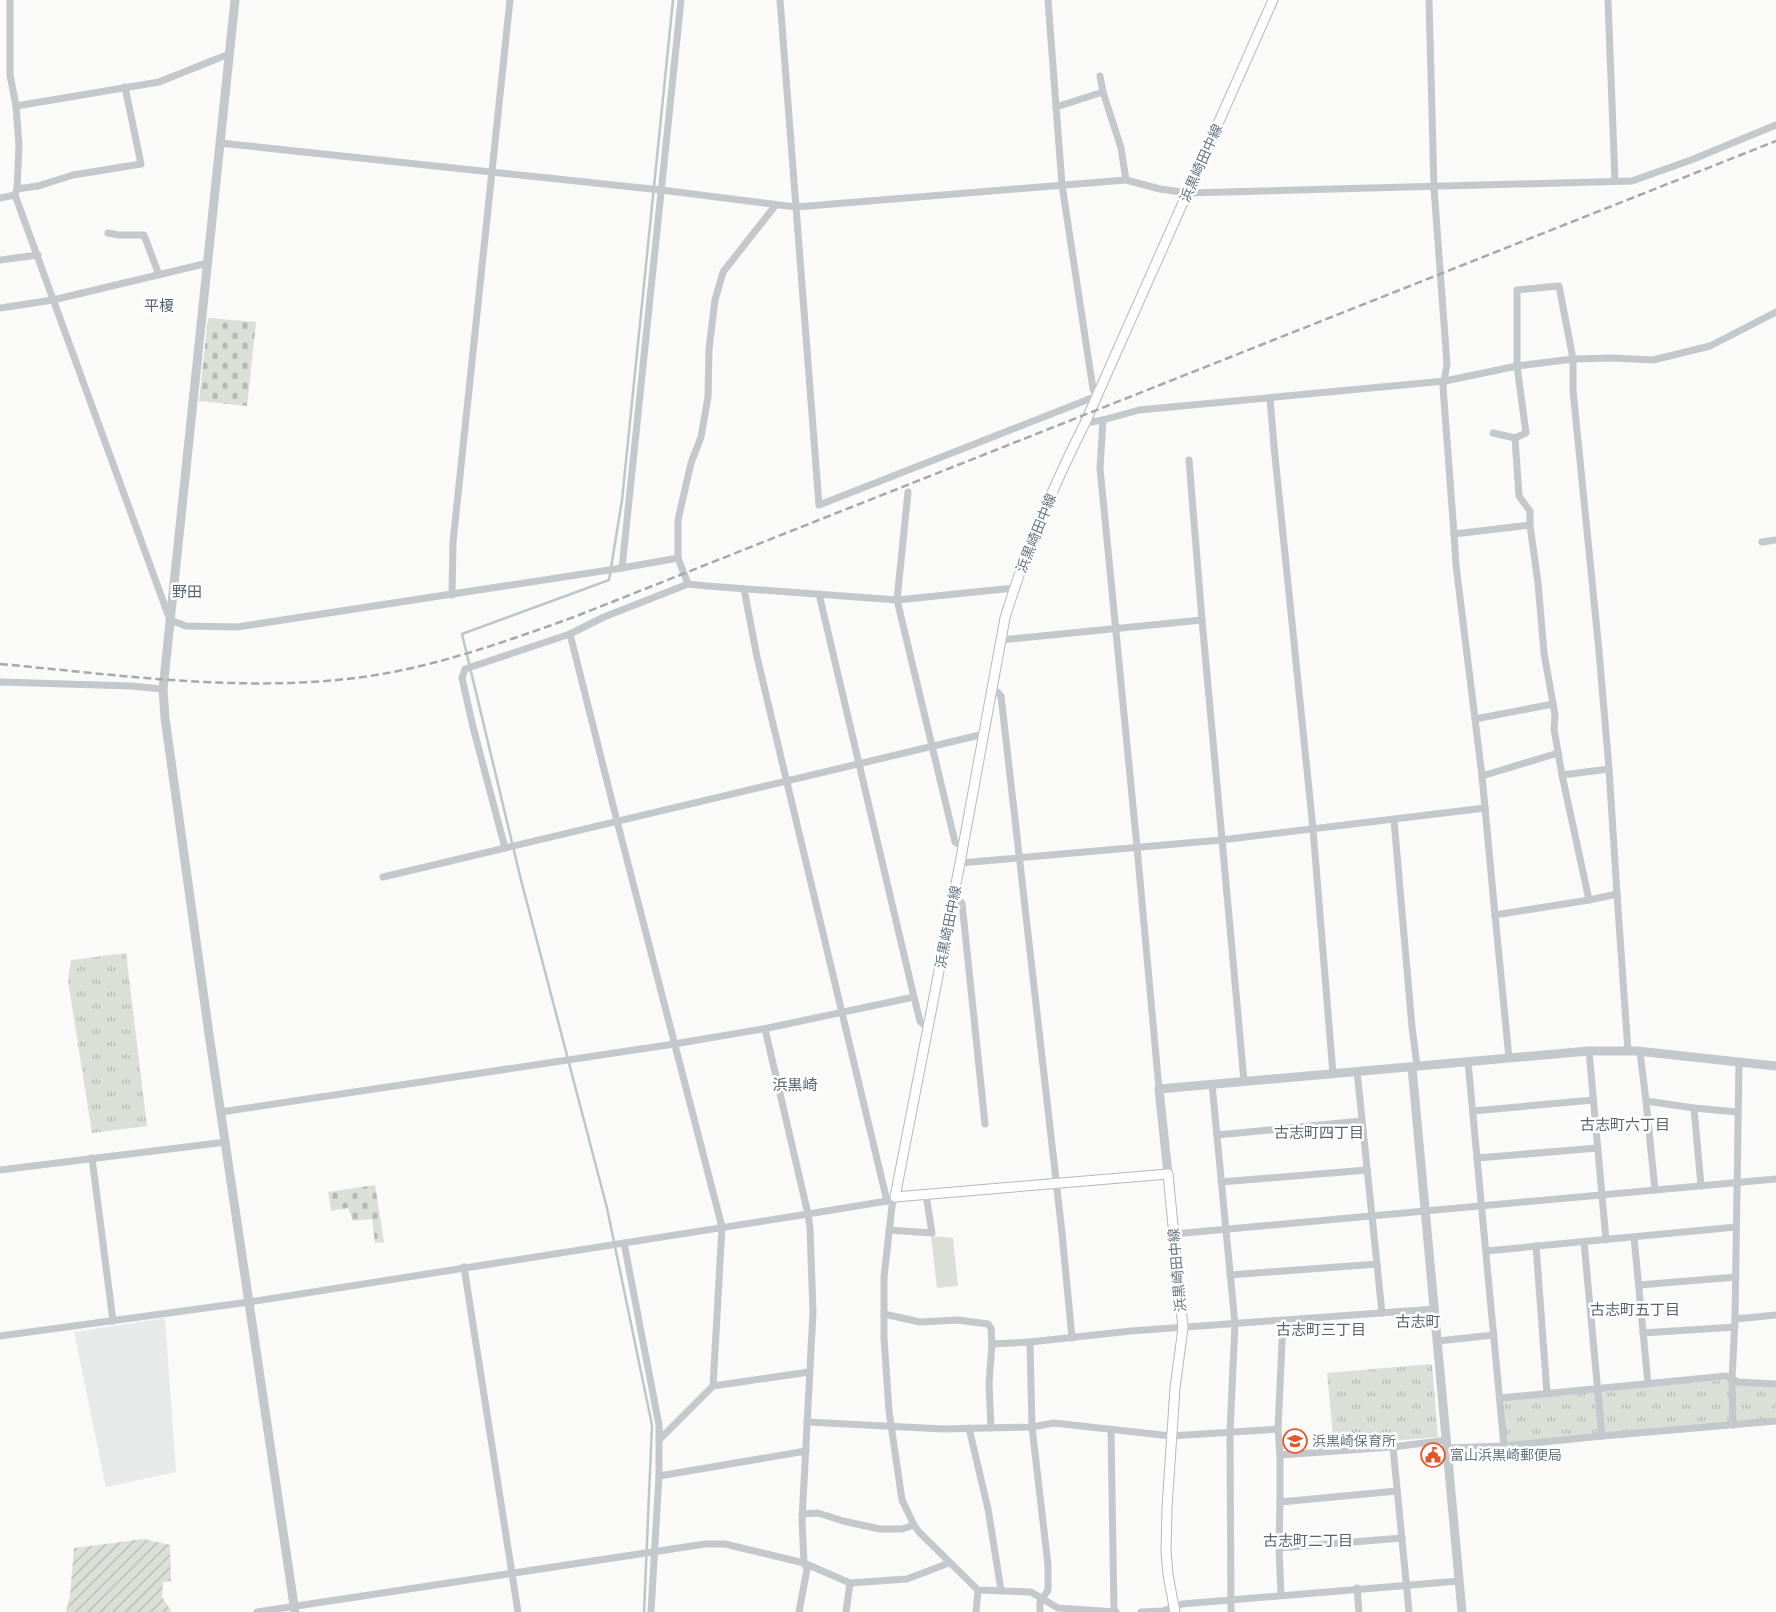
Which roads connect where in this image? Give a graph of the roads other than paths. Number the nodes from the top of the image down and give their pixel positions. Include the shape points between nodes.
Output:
1 (10, 0) edge
2 (235, 0) edge
3 (510, 0) edge
4 (681, 0) edge
5 (780, 0) edge
6 (1048, 0) edge
7 (1274, 0) edge
8 (1429, 0) edge
9 (1608, 0) edge
10 (229, 54) junction
11 (1100, 76) dead end
12 (125, 87) junction
13 (1103, 92) junction
14 (16, 106) junction
15 (1056, 107) junction
16 (1776, 125) edge
17 (220, 143) junction
18 (493, 173) junction
19 (1126, 180) junction
20 (1615, 181) junction
21 (1062, 185) junction
22 (1434, 188) junction
23 (661, 190) junction
24 (16, 192) junction
25 (1188, 193) junction
26 (0, 198) edge
27 (775, 206) junction
28 (796, 208) junction
29 (108, 232) dead end
30 (38, 255) junction
31 (0, 260) edge
32 (208, 263) junction
33 (159, 275) junction
34 (53, 300) junction
35 (0, 308) edge
36 (1776, 312) edge
37 (1573, 359) junction
38 (1517, 366) junction
39 (1445, 381) junction
40 (1097, 396) junction
41 (1270, 398) junction
42 (1103, 420) junction
43 (1086, 423) junction
44 (1493, 433) dead end
45 (1515, 438) junction
46 (1188, 460) dead end
47 (908, 492) dead end
48 (1530, 525) junction
49 (1454, 534) junction
50 (1776, 540) edge
51 (1762, 542) dead end
52 (678, 558) junction
53 (622, 568) junction
54 (688, 584) junction
55 (1014, 588) junction
56 (744, 589) junction
57 (819, 594) junction
58 (452, 595) junction
59 (897, 600) junction
60 (170, 620) junction
61 (1202, 620) junction
62 (1116, 628) junction
63 (570, 634) junction
64 (1001, 640) junction
65 (0, 682) edge
66 (992, 687) junction
67 (163, 689) junction
68 (1553, 704) junction
69 (1475, 719) junction
70 (984, 734) junction
71 (933, 746) junction
72 (1558, 753) junction
73 (859, 764) junction
74 (1609, 769) junction
75 (1562, 775) junction
76 (1482, 776) junction
77 (787, 781) junction
78 (1485, 808) junction
79 (1394, 820) junction
80 (617, 821) junction
81 (1313, 828) junction
82 (1222, 840) junction
83 (963, 846) junction
84 (1137, 847) junction
85 (505, 848) junction
86 (1020, 858) junction
87 (960, 863) junction
88 (383, 877) dead end
89 (954, 894) junction
90 (1616, 894) junction
91 (1589, 900) junction
92 (1495, 915) junction
93 (914, 997) junction
94 (842, 1012) junction
95 (765, 1029) junction
96 (928, 1029) junction
97 (674, 1044) junction
98 (1589, 1051) junction
99 (1628, 1051) junction
100 (1640, 1052) junction
101 (1508, 1058) junction
102 (1468, 1062) junction
103 (1740, 1062) junction
104 (1414, 1066) junction
105 (1776, 1066) edge
106 (1357, 1071) junction
107 (1333, 1074) junction
108 (1244, 1082) junction
109 (1212, 1084) junction
110 (1159, 1089) junction
111 (1593, 1100) junction
112 (1646, 1101) junction
113 (1694, 1108) junction
114 (1473, 1110) junction
115 (221, 1112) junction
116 (1738, 1112) junction
117 (1362, 1121) junction
118 (985, 1124) dead end
119 (1217, 1135) junction
120 (226, 1142) junction
121 (1598, 1148) junction
122 (92, 1158) junction
123 (1477, 1158) junction
124 (0, 1170) edge
125 (1367, 1170) junction
126 (1168, 1174) junction
127 (1776, 1179) edge
128 (1221, 1182) junction
129 (1737, 1183) junction
130 (1056, 1184) junction
131 (1701, 1186) junction
132 (1654, 1190) junction
133 (926, 1195) junction
134 (1602, 1195) junction
135 (891, 1199) junction
136 (1482, 1206) junction
137 (1425, 1211) junction
138 (808, 1214) junction
139 (1372, 1216) junction
140 (722, 1227) junction
141 (1736, 1228) junction
142 (1226, 1229) junction
143 (889, 1230) junction
144 (1174, 1234) junction
145 (1634, 1237) junction
146 (1606, 1240) junction
147 (1584, 1242) junction
148 (624, 1243) junction
149 (1536, 1246) junction
150 (1486, 1251) junction
151 (1377, 1264) junction
152 (464, 1267) junction
153 (1230, 1275) junction
154 (1736, 1278) junction
155 (1639, 1285) junction
156 (249, 1302) junction
157 (1435, 1309) junction
158 (1382, 1313) junction
159 (884, 1314) junction
160 (1776, 1315) edge
161 (1735, 1318) junction
162 (1283, 1320) junction
163 (113, 1321) junction
164 (1235, 1324) junction
165 (1735, 1327) junction
166 (1183, 1328) junction
167 (1494, 1334) junction
168 (1643, 1334) junction
169 (0, 1336) edge
170 (1072, 1338) junction
171 (1438, 1341) junction
172 (1030, 1342) junction
173 (992, 1344) junction
174 (809, 1372) junction
175 (1732, 1380) junction
176 (1648, 1384) junction
177 (1776, 1384) edge
178 (713, 1386) junction
179 (1598, 1388) junction
180 (1547, 1393) junction
181 (1500, 1398) junction
182 (1776, 1421) edge
183 (807, 1422) junction
184 (1732, 1425) junction
185 (892, 1426) junction
186 (1032, 1427) junction
187 (969, 1428) junction
188 (991, 1428) junction
189 (1278, 1429) junction
190 (1110, 1430) junction
191 (1230, 1432) junction
192 (1171, 1436) junction
193 (1602, 1436) junction
194 (658, 1440) junction
195 (1447, 1444) junction
196 (1504, 1446) junction
197 (1393, 1447) junction
198 (806, 1451) junction
199 (1280, 1455) junction
200 (659, 1476) junction
201 (1398, 1491) junction
202 (1280, 1502) junction
203 (802, 1514) junction
204 (914, 1525) junction
205 (1402, 1538) junction
206 (1279, 1548) junction
207 (654, 1552) junction
208 (804, 1563) junction
209 (949, 1563) junction
210 (512, 1573) junction
211 (1460, 1581) junction
212 (850, 1583) junction
213 (1406, 1584) junction
214 (1357, 1588) junction
215 (978, 1590) junction
216 (1000, 1590) junction
217 (1281, 1595) junction
218 (1044, 1599) junction
219 (1230, 1600) junction
220 (295, 1609) edge
221 (1175, 1609) edge
222 (257, 1612) edge
223 (518, 1612) edge
224 (651, 1612) edge
225 (799, 1612) edge
226 (846, 1612) edge
227 (976, 1612) edge
228 (1040, 1612) edge
229 (1107, 1612) edge
230 (1115, 1612) edge
231 (1141, 1612) edge
232 (1231, 1612) edge
233 (1359, 1612) edge
234 (1409, 1612) edge
235 (1462, 1612) edge

1 - 14 street via 10,75
2 - 10 street
3 - 18 street
4 - 23 street
5 - 28 street
6 - 15 street
7 - 25 main road, 浜黒崎田中線
8 - 22 street
9 - 20 street
10 - 12 street via 160,82
10 - 17 street
11 - 13 street
12 - 14 street
12 - 24 street via 140,164 72,176
13 - 15 street
13 - 19 street via 1121,148
14 - 24 street via 19,145
15 - 21 street
16 - 20 street via 1632,181
17 - 18 street
17 - 32 street
18 - 23 street
18 - 58 street via 452,542
19 - 21 street
19 - 25 street
20 - 22 street
21 - 28 street
21 - 40 street via 1092,389
22 - 25 street
22 - 39 street via 1447,364
23 - 27 street
23 - 53 street
24 - 26 street
24 - 30 street
25 - 40 main road, 浜黒崎田中線
27 - 28 street
27 - 52 street via 723,272 715,300 708,397 678,520
28 - 40 street via 819,505
29 - 33 street via 144,235
30 - 31 street
30 - 34 street
32 - 33 street
32 - 60 street
33 - 34 street
34 - 35 street
34 - 60 street
36 - 37 street via 1710,346 1653,360
37 - 38 street
37 - 38 street via 1559,286 1517,290
37 - 74 street via 1573,390
38 - 39 street
38 - 45 street via 1526,433
39 - 41 street
39 - 49 street
40 - 43 main road, 浜黒崎田中線
41 - 42 street via 1139,410
41 - 81 street
42 - 43 street
42 - 62 street via 1100,468
43 - 55 main road, 浜黒崎田中線 via 1060,476
44 - 45 street
45 - 48 street via 1519,496 1530,511
46 - 61 street
47 - 59 street
48 - 49 street
48 - 68 street
49 - 69 street
50 - 51 street
52 - 53 street
52 - 54 street
53 - 58 street
54 - 56 street
54 - 63 street
55 - 59 street
55 - 64 main road, 浜黒崎田中線
56 - 57 street
56 - 77 street
57 - 59 street
57 - 73 street
58 - 60 street via 237,627 186,626
59 - 71 street
60 - 67 street
61 - 62 street
61 - 82 street
62 - 64 street
62 - 84 street
63 - 80 street
63 - 85 street via 464,669 462,678 473,727
64 - 66 main road, 浜黒崎田中線
65 - 67 street
66 - 70 main road, 浜黒崎田中線
66 - 86 street via 1001,696
67 - 115 street
68 - 69 street
68 - 72 street
69 - 76 street
70 - 71 street
70 - 83 main road, 浜黒崎田中線
71 - 73 street
71 - 83 street via 955,842
72 - 75 street
72 - 76 street
73 - 77 street
73 - 93 street
74 - 75 street
74 - 90 street
75 - 91 street
76 - 78 street
77 - 80 street
77 - 94 street
78 - 79 street
78 - 92 street
79 - 81 street
79 - 104 street
80 - 85 street
80 - 97 street
81 - 82 street
81 - 107 street
82 - 84 street
82 - 108 street
83 - 87 main road, 浜黒崎田中線
84 - 86 street
84 - 110 street
85 - 88 street
86 - 87 street
86 - 130 street
87 - 89 main road, 浜黒崎田中線
89 - 96 main road, 浜黒崎田中線
89 - 118 street via 962,903
90 - 91 street
90 - 99 street
91 - 92 street
92 - 101 street
93 - 94 street
93 - 96 street via 920,1020
94 - 95 street
94 - 135 street
95 - 97 street
95 - 138 street
96 - 135 main road, 浜黒崎田中線
97 - 115 street
97 - 140 street
98 - 99 street
98 - 101 street
98 - 111 street
99 - 100 street
100 - 103 street
100 - 112 street
101 - 102 street
102 - 104 street
102 - 114 street
103 - 105 street
103 - 116 street
104 - 106 street
104 - 137 street
106 - 107 street
106 - 117 street
107 - 108 street
108 - 109 street
109 - 110 street
109 - 119 street
110 - 126 street
111 - 114 street
111 - 121 street
112 - 113 street
112 - 132 street
113 - 116 street
113 - 131 street
114 - 123 street
115 - 120 street
116 - 129 street
117 - 119 street
117 - 125 street
119 - 128 street
120 - 122 street
120 - 156 street
121 - 123 street
121 - 134 street
122 - 124 street
122 - 163 street
123 - 136 street
125 - 128 street
125 - 139 street
126 - 130 main road
126 - 144 main road, 浜黒崎田中線
127 - 129 street
128 - 142 street
129 - 131 street
129 - 141 street
130 - 133 main road
130 - 170 street
131 - 132 street
132 - 134 street
133 - 135 main road
133 - 143 street via 932,1233
134 - 136 street
134 - 146 street
135 - 138 street
135 - 143 street
136 - 137 street
136 - 150 street
137 - 139 street
137 - 157 street
138 - 140 street
138 - 174 street via 813,1312
139 - 142 street
139 - 151 street
140 - 148 street
140 - 178 street
141 - 145 street
141 - 154 street
142 - 144 street
142 - 153 street
143 - 159 street
144 - 166 main road, 浜黒崎田中線
145 - 146 street
145 - 155 street
146 - 147 street
147 - 149 street
147 - 179 street
148 - 152 street
148 - 194 street via 659,1424
149 - 150 street
149 - 180 street
150 - 167 street
151 - 153 street
151 - 158 street
152 - 156 street
152 - 210 street
153 - 164 street
154 - 155 street
154 - 161 street
155 - 168 street
156 - 163 street
156 - 220 street
157 - 158 street
157 - 171 street
158 - 162 street
159 - 173 street via 920,1322 958,1320 988,1324
159 - 185 street
160 - 161 street
161 - 165 street
162 - 164 street
162 - 189 street
163 - 169 street
164 - 166 street
164 - 191 street
165 - 168 street
165 - 175 street
166 - 170 street
166 - 192 main road, 浜黒崎田中線
167 - 171 street
167 - 181 street
168 - 176 street
170 - 172 street
171 - 195 street
172 - 173 street
172 - 186 street
173 - 188 street via 988,1383
174 - 178 street
174 - 183 street
175 - 176 street via 1726,1376
175 - 177 street
175 - 184 street
176 - 179 street
178 - 194 street
179 - 180 street
179 - 193 street
180 - 181 street
181 - 196 street
182 - 184 street
183 - 185 street
183 - 198 street
184 - 193 street
185 - 187 street
185 - 204 street via 902,1500
186 - 188 street
186 - 190 street via 1054,1423
186 - 218 street via 1047,1549 1048,1590
187 - 188 street
187 - 216 street via 988,1509
189 - 191 street
189 - 199 street
190 - 192 street
190 - 230 street
191 - 192 street
191 - 219 street
192 - 221 main road, 浜黒崎田中線 via 1166,1551
193 - 196 street
194 - 200 street
195 - 196 street
195 - 197 street
195 - 211 street
197 - 199 street
197 - 201 street
198 - 200 street
198 - 203 street
199 - 202 street
200 - 207 street
201 - 202 street
201 - 205 street
202 - 206 street
203 - 204 street via 818,1514 880,1529 902,1529
203 - 208 street
204 - 209 street
205 - 206 street
205 - 213 street
206 - 217 street
207 - 208 street via 725,1544
207 - 210 street
207 - 224 street
208 - 212 street
208 - 225 street via 807,1569
209 - 212 street via 907,1579
209 - 215 street
210 - 220 street
210 - 223 street
211 - 213 street
211 - 235 street
212 - 226 street
213 - 214 street
213 - 234 street
214 - 217 street
214 - 233 street
215 - 216 street
215 - 227 street
216 - 218 street via 1031,1592
217 - 219 street
218 - 228 street via 1040,1602
218 - 229 street via 1058,1608
219 - 221 street via 1182,1604
219 - 232 street
220 - 222 street
221 - 231 street
229 - 230 street

